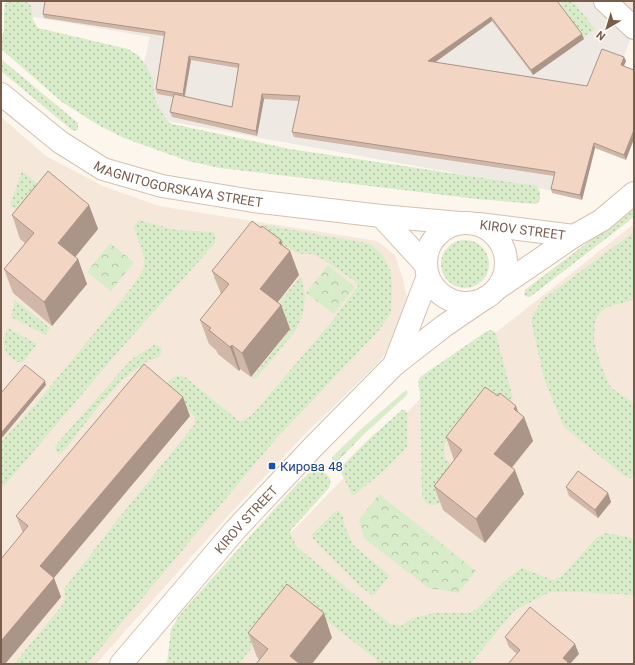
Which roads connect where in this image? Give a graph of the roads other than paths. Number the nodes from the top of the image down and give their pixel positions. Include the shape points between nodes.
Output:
1 (605, 1) edge
2 (634, 28) edge
3 (1, 94) edge
4 (634, 193) edge
5 (380, 216) junction
6 (466, 223) junction
7 (574, 236) junction
8 (426, 271) junction
9 (492, 293) junction
10 (394, 365) junction
11 (121, 664) edge

1 - 2 main road
3 - 5 main road, MAGNITOGORSKAYA STREET via 60,142 103,169 162,186 252,201
4 - 7 main road, KIROV STREET via 602,220
5 - 6 main road, MAGNITOGORSKAYA STREET
5 - 8 main road
6 - 7 main road, KIROV STREET
6 - 8 main road via 448,227 438,233 426,254
6 - 9 main road via 484,227 502,244 506,269
7 - 9 main road, KIROV STREET
8 - 9 main road via 433,287 451,300 462,303 474,302
8 - 10 main road, KIROV STREET
9 - 10 main road, KIROV STREET
10 - 11 main road, KIROV STREET via 236,529

